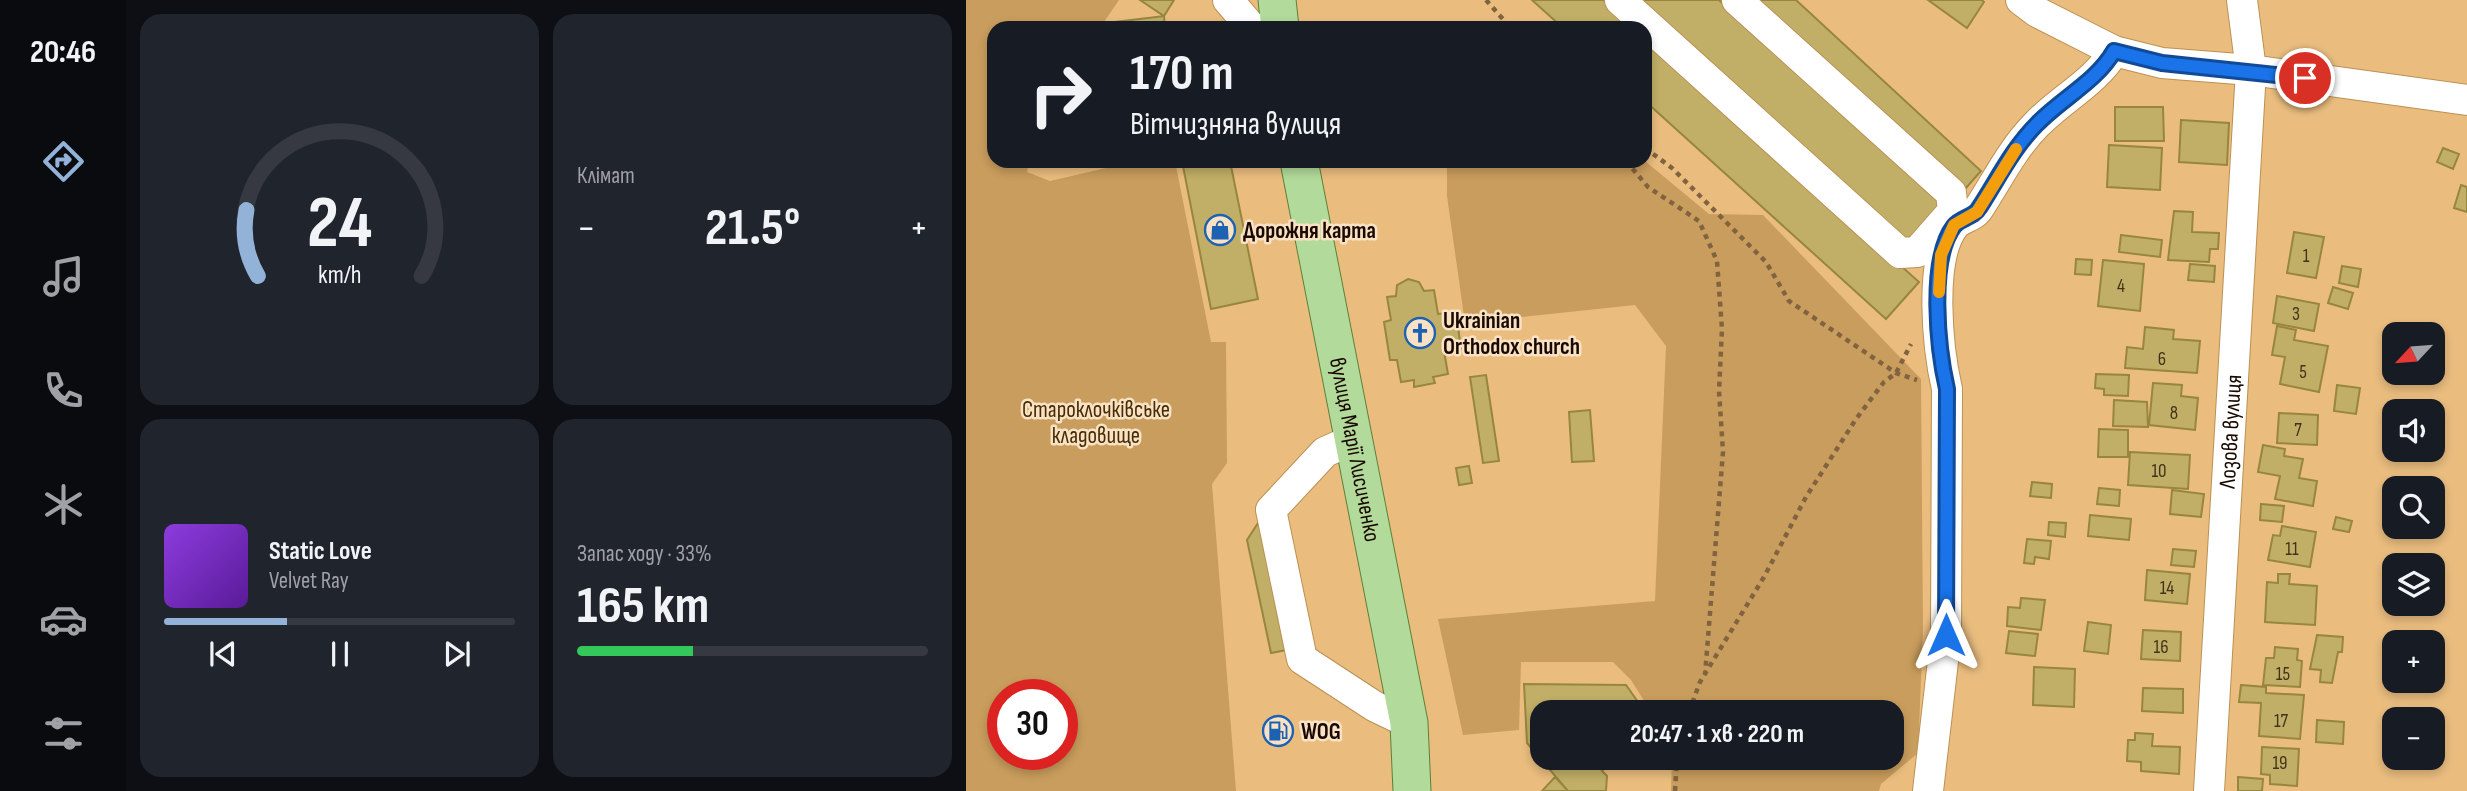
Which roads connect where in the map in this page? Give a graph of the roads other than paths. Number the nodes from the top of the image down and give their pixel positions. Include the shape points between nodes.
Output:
1 (1228, 0) edge
2 (1277, 0) edge
3 (1620, 0) edge
4 (1737, 0) edge
5 (2021, 0) edge
6 (2242, 0) edge
7 (1246, 21) edge
8 (1279, 21) edge
9 (1643, 21) edge
10 (1652, 29) edge
11 (2114, 51) junction
12 (2251, 70) junction
13 (2467, 100) edge
14 (1300, 168) edge
15 (1352, 440) junction
16 (1410, 730) junction
17 (1412, 791) edge
18 (1431, 791) edge
19 (1928, 791) edge
20 (2209, 791) edge

1 - 7 street
2 - 8 main road
3 - 9 street
4 - 10 street via 1951,193 1953,211 1917,252 1900,253
5 - 11 street
6 - 12 street, Лозова вулиця
11 - 12 street via 2162,63
11 - 19 street via 2105,67 2036,124 2010,156 1977,212 1954,225 1941,255 1940,362 1947,389 1946,635
12 - 13 street
12 - 20 street, Лозова вулиця
14 - 15 main road, вулиця Марії Лисиченко
15 - 16 main road, вулиця Марії Лисиченко
15 - 16 street via 1325,452 1271,510 1302,659
16 - 17 main road, вулиця Марії Лисиченко
16 - 18 main road, вулиця Марії Лисиченко

